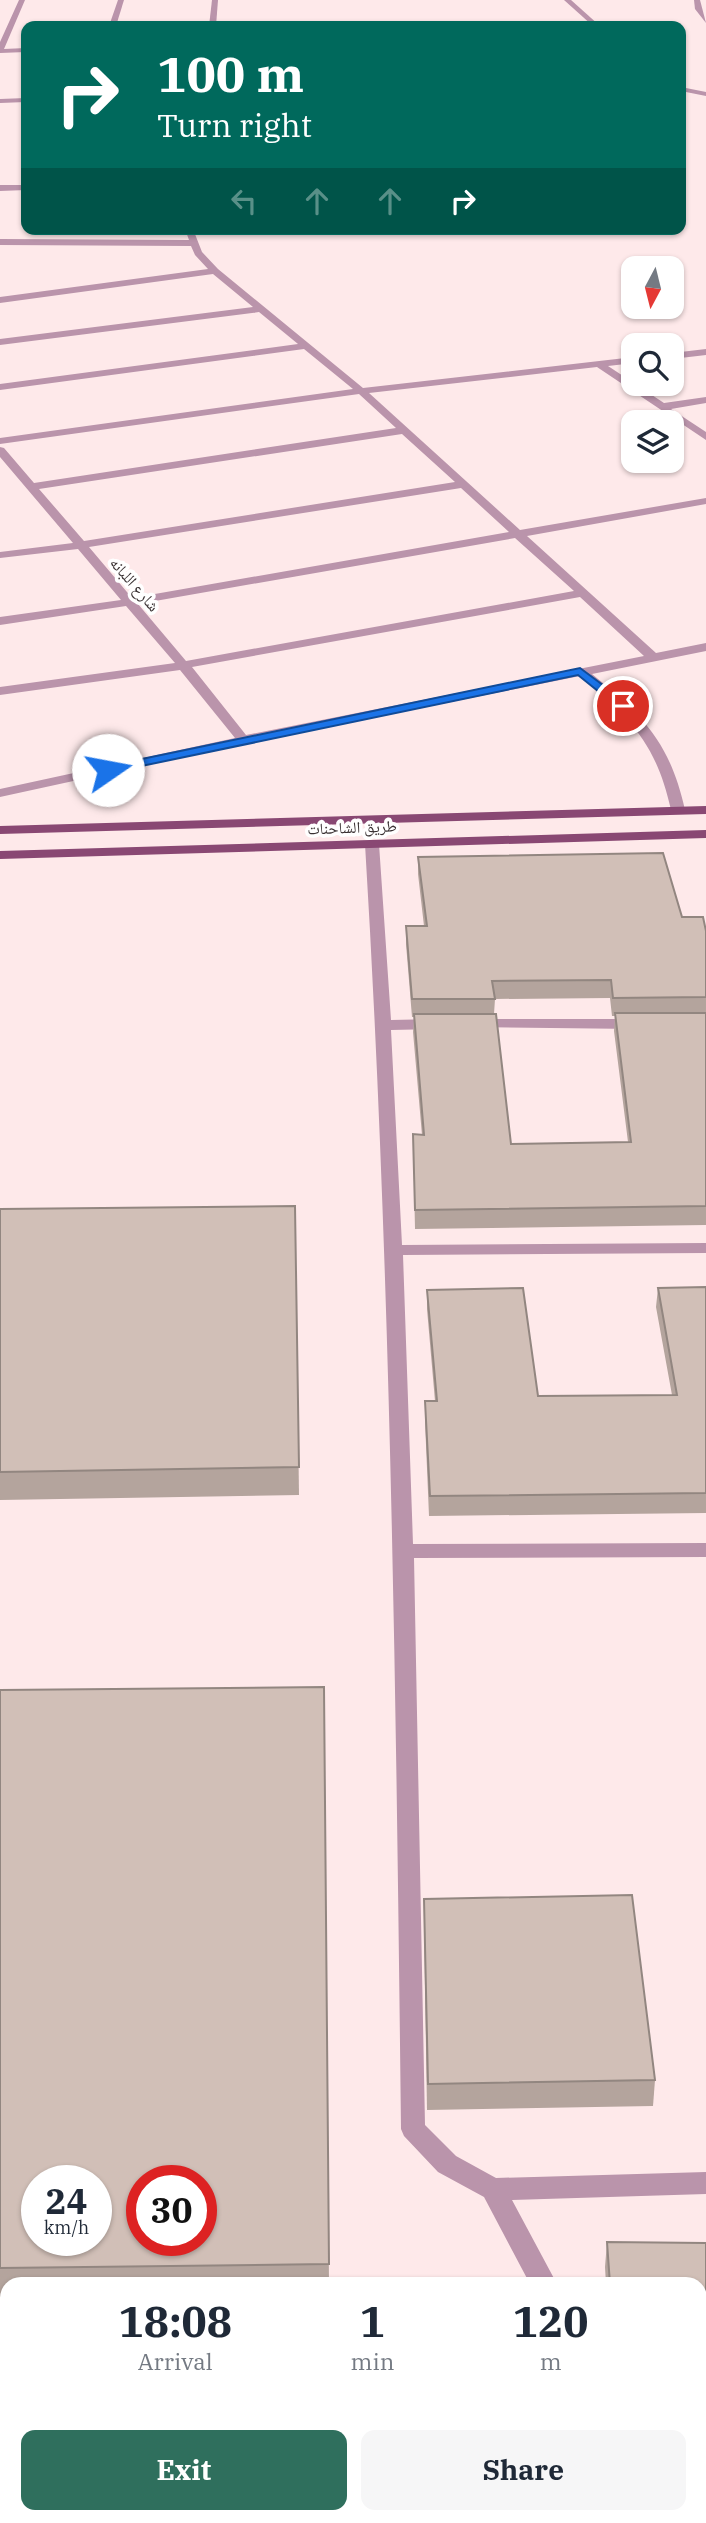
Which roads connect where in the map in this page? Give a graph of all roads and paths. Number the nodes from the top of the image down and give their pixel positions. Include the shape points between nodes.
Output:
1 (22, 0) edge
2 (121, 0) edge
3 (215, 0) edge
4 (567, 0) edge
5 (700, 6) edge
6 (114, 21) edge
7 (213, 21) edge
8 (591, 21) edge
9 (706, 21) edge
10 (0, 50) edge
11 (21, 51) edge
12 (686, 90) edge
13 (706, 94) edge
14 (0, 100) edge
15 (21, 100) edge
16 (0, 188) edge
17 (21, 188) edge
18 (191, 235) edge
19 (0, 242) edge
20 (193, 243) junction
21 (215, 271) junction
22 (0, 300) edge
23 (261, 309) junction
24 (0, 342) edge
25 (306, 346) junction
26 (706, 352) edge
27 (684, 355) edge
28 (621, 361) edge
29 (598, 364) junction
30 (0, 387) edge
31 (361, 391) junction
32 (706, 400) edge
33 (662, 407) junction
34 (404, 430) junction
35 (706, 437) edge
36 (0, 442) edge
37 (0, 450) edge
38 (464, 484) junction
39 (32, 487) junction
40 (706, 502) edge
41 (518, 533) junction
42 (80, 545) junction
43 (0, 555) edge
44 (584, 593) junction
45 (129, 601) junction
46 (0, 621) edge
47 (706, 647) edge
48 (688, 651) junction
49 (653, 657) junction
50 (183, 665) junction
51 (706, 665) edge
52 (580, 671) junction
53 (0, 691) edge
54 (243, 740) junction
55 (0, 793) edge
56 (678, 810) junction
57 (706, 810) edge
58 (0, 830) edge
59 (706, 834) edge
60 (372, 844) junction
61 (0, 855) edge
62 (650, 1023) edge
63 (385, 1024) junction
64 (706, 1248) edge
65 (395, 1250) junction
66 (706, 1550) edge
67 (405, 1551) junction
68 (706, 2183) edge
69 (493, 2189) junction
70 (540, 2277) edge

1 - 10 street
2 - 6 street
3 - 7 street
4 - 8 street
5 - 9 street
10 - 11 street
12 - 13 street
14 - 15 street
16 - 17 street
18 - 20 street
19 - 20 street
20 - 21 street
21 - 22 street
21 - 23 street
23 - 24 street
23 - 25 street
25 - 30 street
25 - 31 street
26 - 27 street
28 - 29 street
29 - 31 street
29 - 33 street
31 - 34 street
31 - 36 street
32 - 33 street
33 - 35 street
34 - 38 street
34 - 39 street
37 - 39 street, شارع اللبانه
38 - 41 street
38 - 42 street
39 - 42 street, شارع اللبانه
40 - 41 street
41 - 44 street
41 - 45 street
42 - 43 street
42 - 45 street, شارع اللبانه
44 - 49 street
44 - 50 street
45 - 46 street
45 - 50 street, شارع اللبانه
47 - 48 street
48 - 49 street
48 - 51 street
49 - 52 street
50 - 53 street
50 - 54 street, شارع اللبانه
52 - 54 street
52 - 56 street via 623,706 651,738 670,774
54 - 55 street
56 - 57 main road, طريق الشاحنات
56 - 58 main road, طريق الشاحنات
59 - 60 main road, طريق الشاحنات
60 - 61 main road, طريق الشاحنات
60 - 63 street
62 - 63 street
63 - 65 street
64 - 65 street
65 - 67 street
66 - 67 street
67 - 69 street via 413,2129 447,2164
68 - 69 street
69 - 70 street

